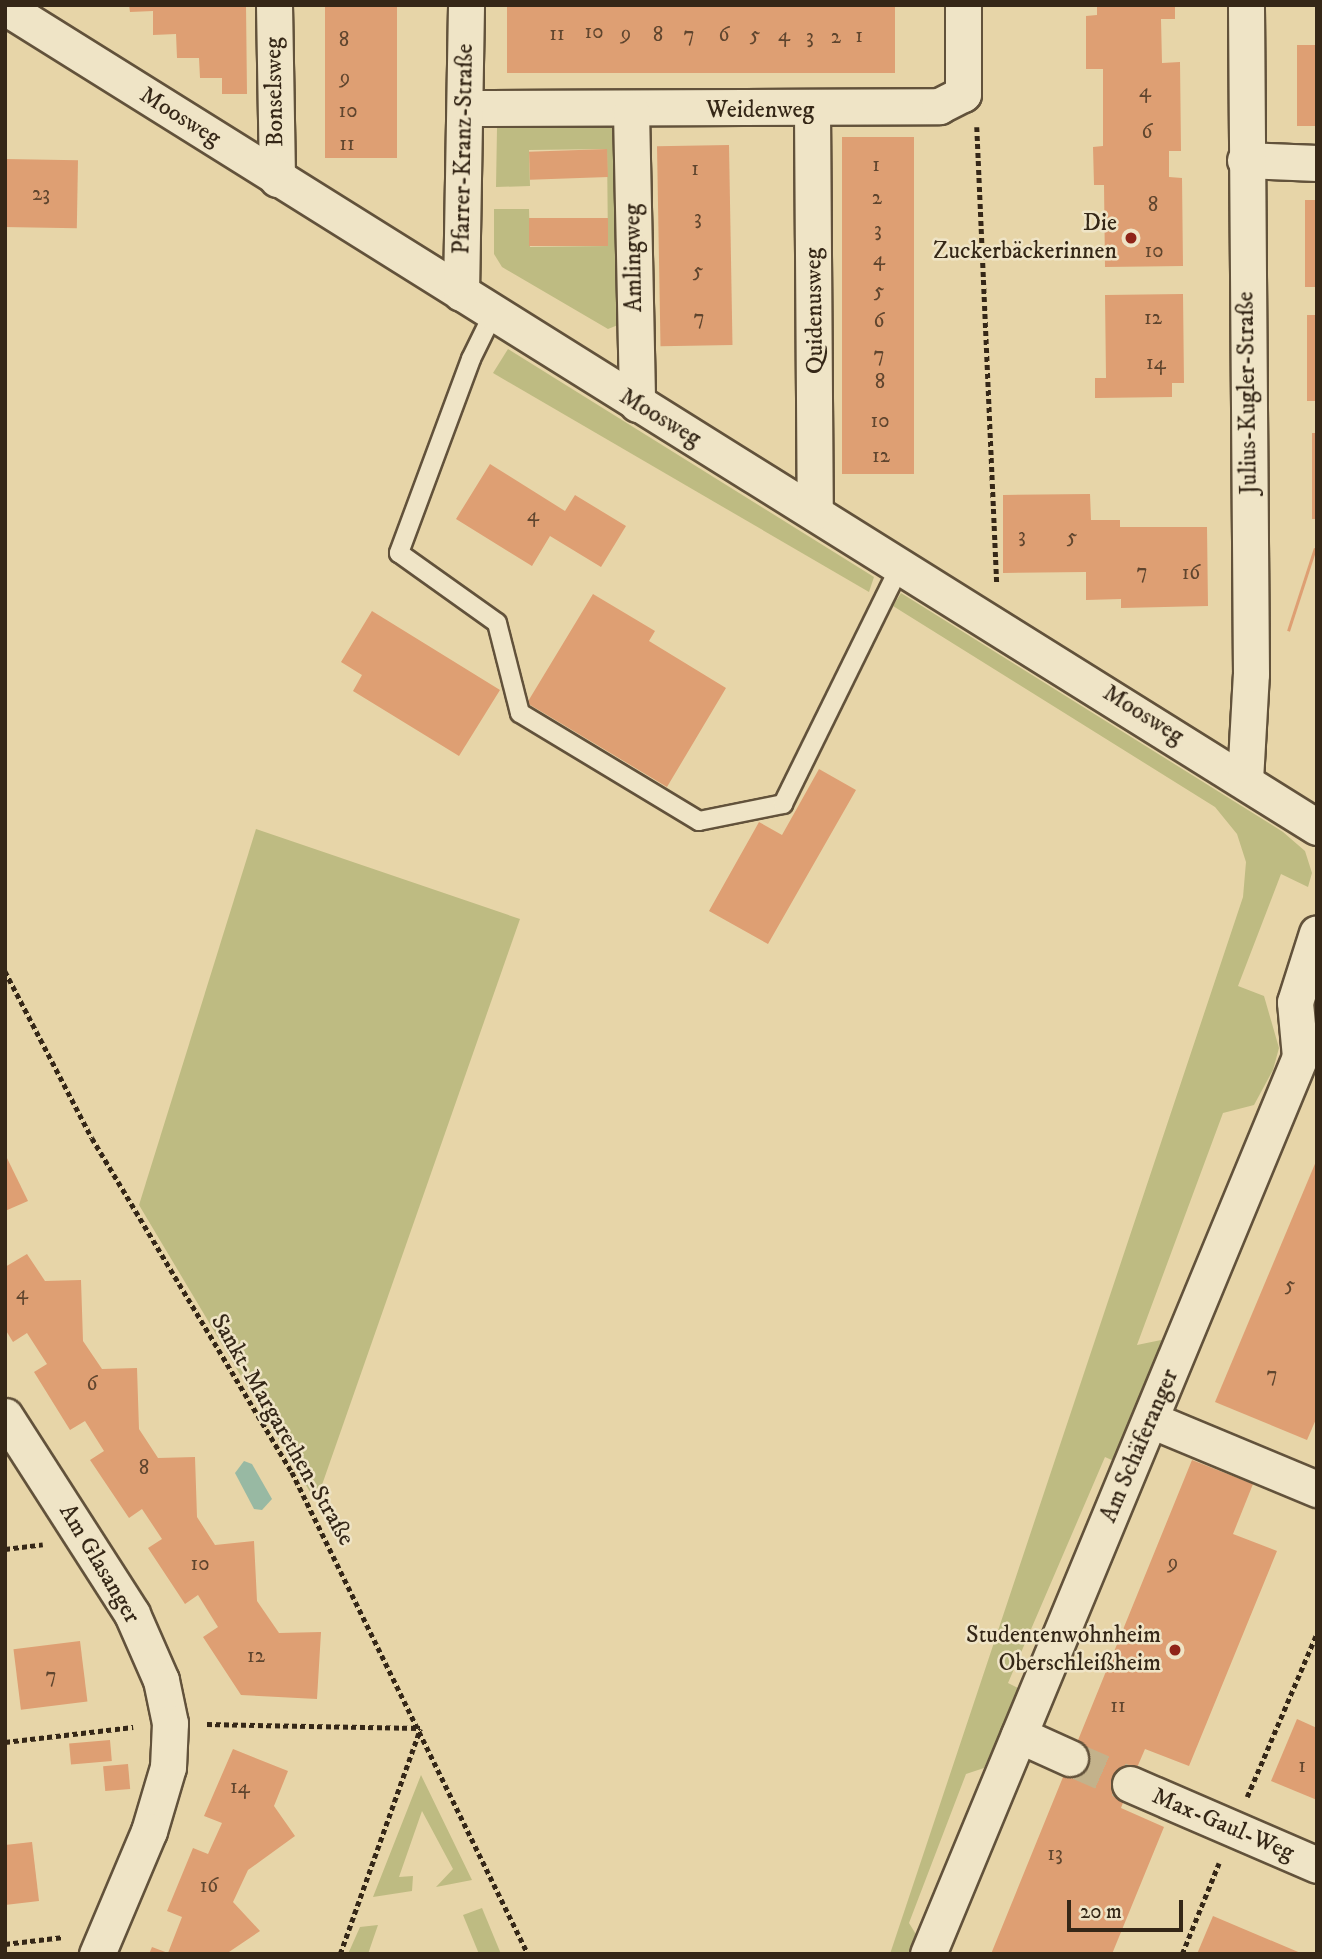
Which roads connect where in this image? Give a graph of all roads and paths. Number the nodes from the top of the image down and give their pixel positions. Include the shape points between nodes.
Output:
1 (274, 5) edge
2 (466, 5) edge
3 (963, 5) edge
4 (1246, 5) edge
5 (5, 7) edge
6 (962, 94) junction
7 (467, 108) junction
8 (631, 111) junction
9 (812, 111) junction
10 (1245, 160) junction
11 (1317, 163) edge
12 (277, 179) junction
13 (461, 293) junction
14 (493, 314) junction
15 (637, 404) junction
16 (815, 512) junction
17 (901, 564) junction
18 (997, 589) dead end
19 (1245, 780) junction
20 (1317, 827) edge
21 (1317, 933) edge
22 (5, 971) edge
23 (5, 1416) edge
24 (1151, 1420) junction
25 (1317, 1489) edge
26 (170, 1723) junction
27 (420, 1728) junction
28 (1019, 1735) junction
29 (5, 1742) edge
30 (1070, 1758) tunnel mouth
31 (1130, 1784) tunnel mouth
32 (1317, 1865) edge
33 (101, 1943) edge
34 (5, 1944) edge
35 (340, 1954) edge
36 (528, 1954) edge
37 (928, 1954) edge

1 - 12 street, Bonselsweg
2 - 7 street, Pfarrer-Kranz-Straße
3 - 6 street
4 - 10 street, Julius-Kugler-Straße
5 - 12 street, Moosweg
6 - 9 street, Weidenweg via 939,106
6 - 18 path via 976,122
7 - 8 street, Weidenweg
7 - 13 street, Pfarrer-Kranz-Straße
8 - 9 street, Weidenweg
8 - 15 street, Amlingweg
9 - 16 street, Quidenusweg
10 - 11 street
10 - 19 street, Julius-Kugler-Straße via 1251,674
12 - 13 street, Moosweg
13 - 14 street, Moosweg
14 - 15 street, Moosweg
14 - 17 lane via 471,359 399,553 497,623 520,713 699,821 783,803
15 - 16 street, Moosweg
16 - 17 street, Moosweg
17 - 19 street, Moosweg
19 - 20 street, Moosweg
21 - 24 street, Am Schäferanger via 1295,1002 1300,1057
22 - 27 path, Sankt-Margarethen-Straße via 92,1138 292,1472
23 - 26 street, Am Glasanger via 132,1614 161,1680
24 - 25 street
24 - 28 street, Am Schäferanger
26 - 27 path
26 - 29 path
26 - 33 street, Am Glasanger via 168,1767 149,1831
27 - 35 path
27 - 36 path, Sankt-Margarethen-Straße
28 - 30 street
28 - 37 street, Am Schäferanger
31 - 32 street, Max-Gaul-Weg
33 - 34 path

